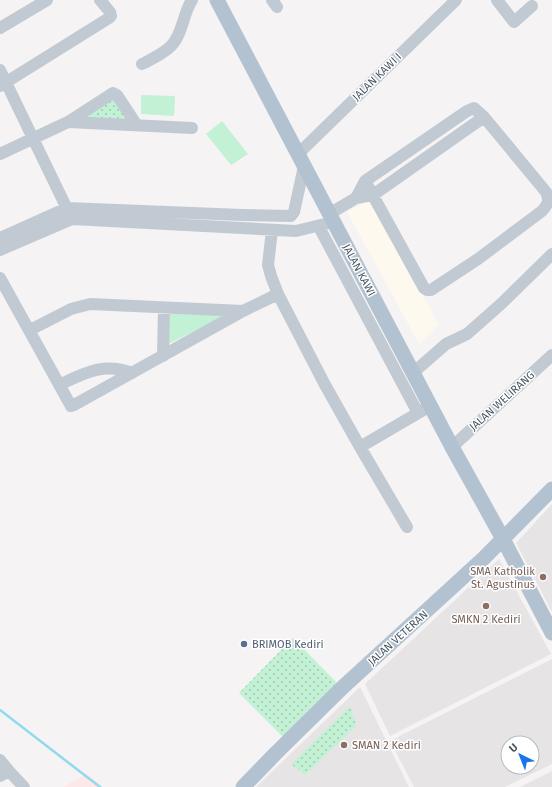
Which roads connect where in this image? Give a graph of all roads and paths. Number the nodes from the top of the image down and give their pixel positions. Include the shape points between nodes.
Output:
1 (47, 0) edge
2 (100, 0) edge
3 (192, 0) edge
4 (217, 0) edge
5 (456, 0) edge
6 (497, 0) edge
7 (533, 2) edge
8 (0, 28) edge
9 (142, 64) dead end
10 (0, 70) edge
11 (3, 84) edge
12 (484, 117) junction
13 (68, 122) junction
14 (136, 124) junction
15 (192, 128) dead end
16 (32, 139) junction
17 (0, 154) edge
18 (301, 160) junction
19 (365, 181) junction
20 (373, 195) junction
21 (356, 198) junction
22 (67, 208) junction
23 (242, 215) junction
24 (331, 218) junction
25 (72, 219) junction
26 (319, 227) junction
27 (242, 228) junction
28 (272, 230) junction
29 (0, 238) edge
30 (0, 250) edge
31 (552, 254) edge
32 (0, 278) edge
33 (278, 294) junction
34 (164, 308) junction
35 (243, 312) junction
36 (30, 330) junction
37 (163, 356) junction
38 (552, 356) edge
39 (414, 372) junction
40 (132, 373) junction
41 (60, 385) junction
42 (431, 406) junction
43 (418, 413) junction
44 (360, 447) junction
45 (452, 447) junction
46 (552, 489) edge
47 (407, 527) dead end
48 (503, 539) junction
49 (552, 633) edge
50 (0, 760) edge
51 (5, 773) edge
52 (24, 787) edge
53 (244, 787) edge

1 - 8 street
2 - 11 street via 110,12 109,18
3 - 9 street via 172,45
4 - 18 main road, JALAN KAWI
5 - 18 street, JALAN KAWI I
6 - 7 street via 514,22
10 - 11 street
11 - 16 street
12 - 19 street via 474,108 467,111
12 - 20 street
12 - 20 street via 549,199 546,208 478,259 431,290 427,290
13 - 14 street
13 - 14 street via 113,93 117,95
13 - 16 street
14 - 15 street
16 - 17 street
16 - 22 street
18 - 23 street via 293,214
18 - 24 main road, JALAN KAWI
19 - 20 street
19 - 21 street
20 - 21 street
21 - 24 street
22 - 23 street
22 - 25 street
22 - 29 street
23 - 27 street
24 - 26 street
24 - 39 main road, JALAN KAWI
25 - 27 street
25 - 30 street
26 - 28 street via 296,231
26 - 43 street
27 - 28 street
28 - 33 street via 268,265
31 - 39 street via 467,334 446,344
32 - 36 street
33 - 35 street
33 - 44 street
34 - 35 street
34 - 36 street via 90,304 71,309
34 - 37 street
35 - 37 street
36 - 41 street
37 - 40 street
38 - 45 street, JALAN WELIRANG
39 - 42 main road, JALAN KAWI
40 - 41 street via 121,368 91,371
40 - 41 street via 71,406
42 - 43 street
42 - 45 main road, JALAN KAWI
43 - 44 street
44 - 47 street
45 - 48 main road, JALAN KAWI
46 - 48 main road, JALAN VETERAN
48 - 49 main road, JALAN KAWI
48 - 53 main road, JALAN VETERAN via 479,564 343,687
50 - 51 street
51 - 52 street

